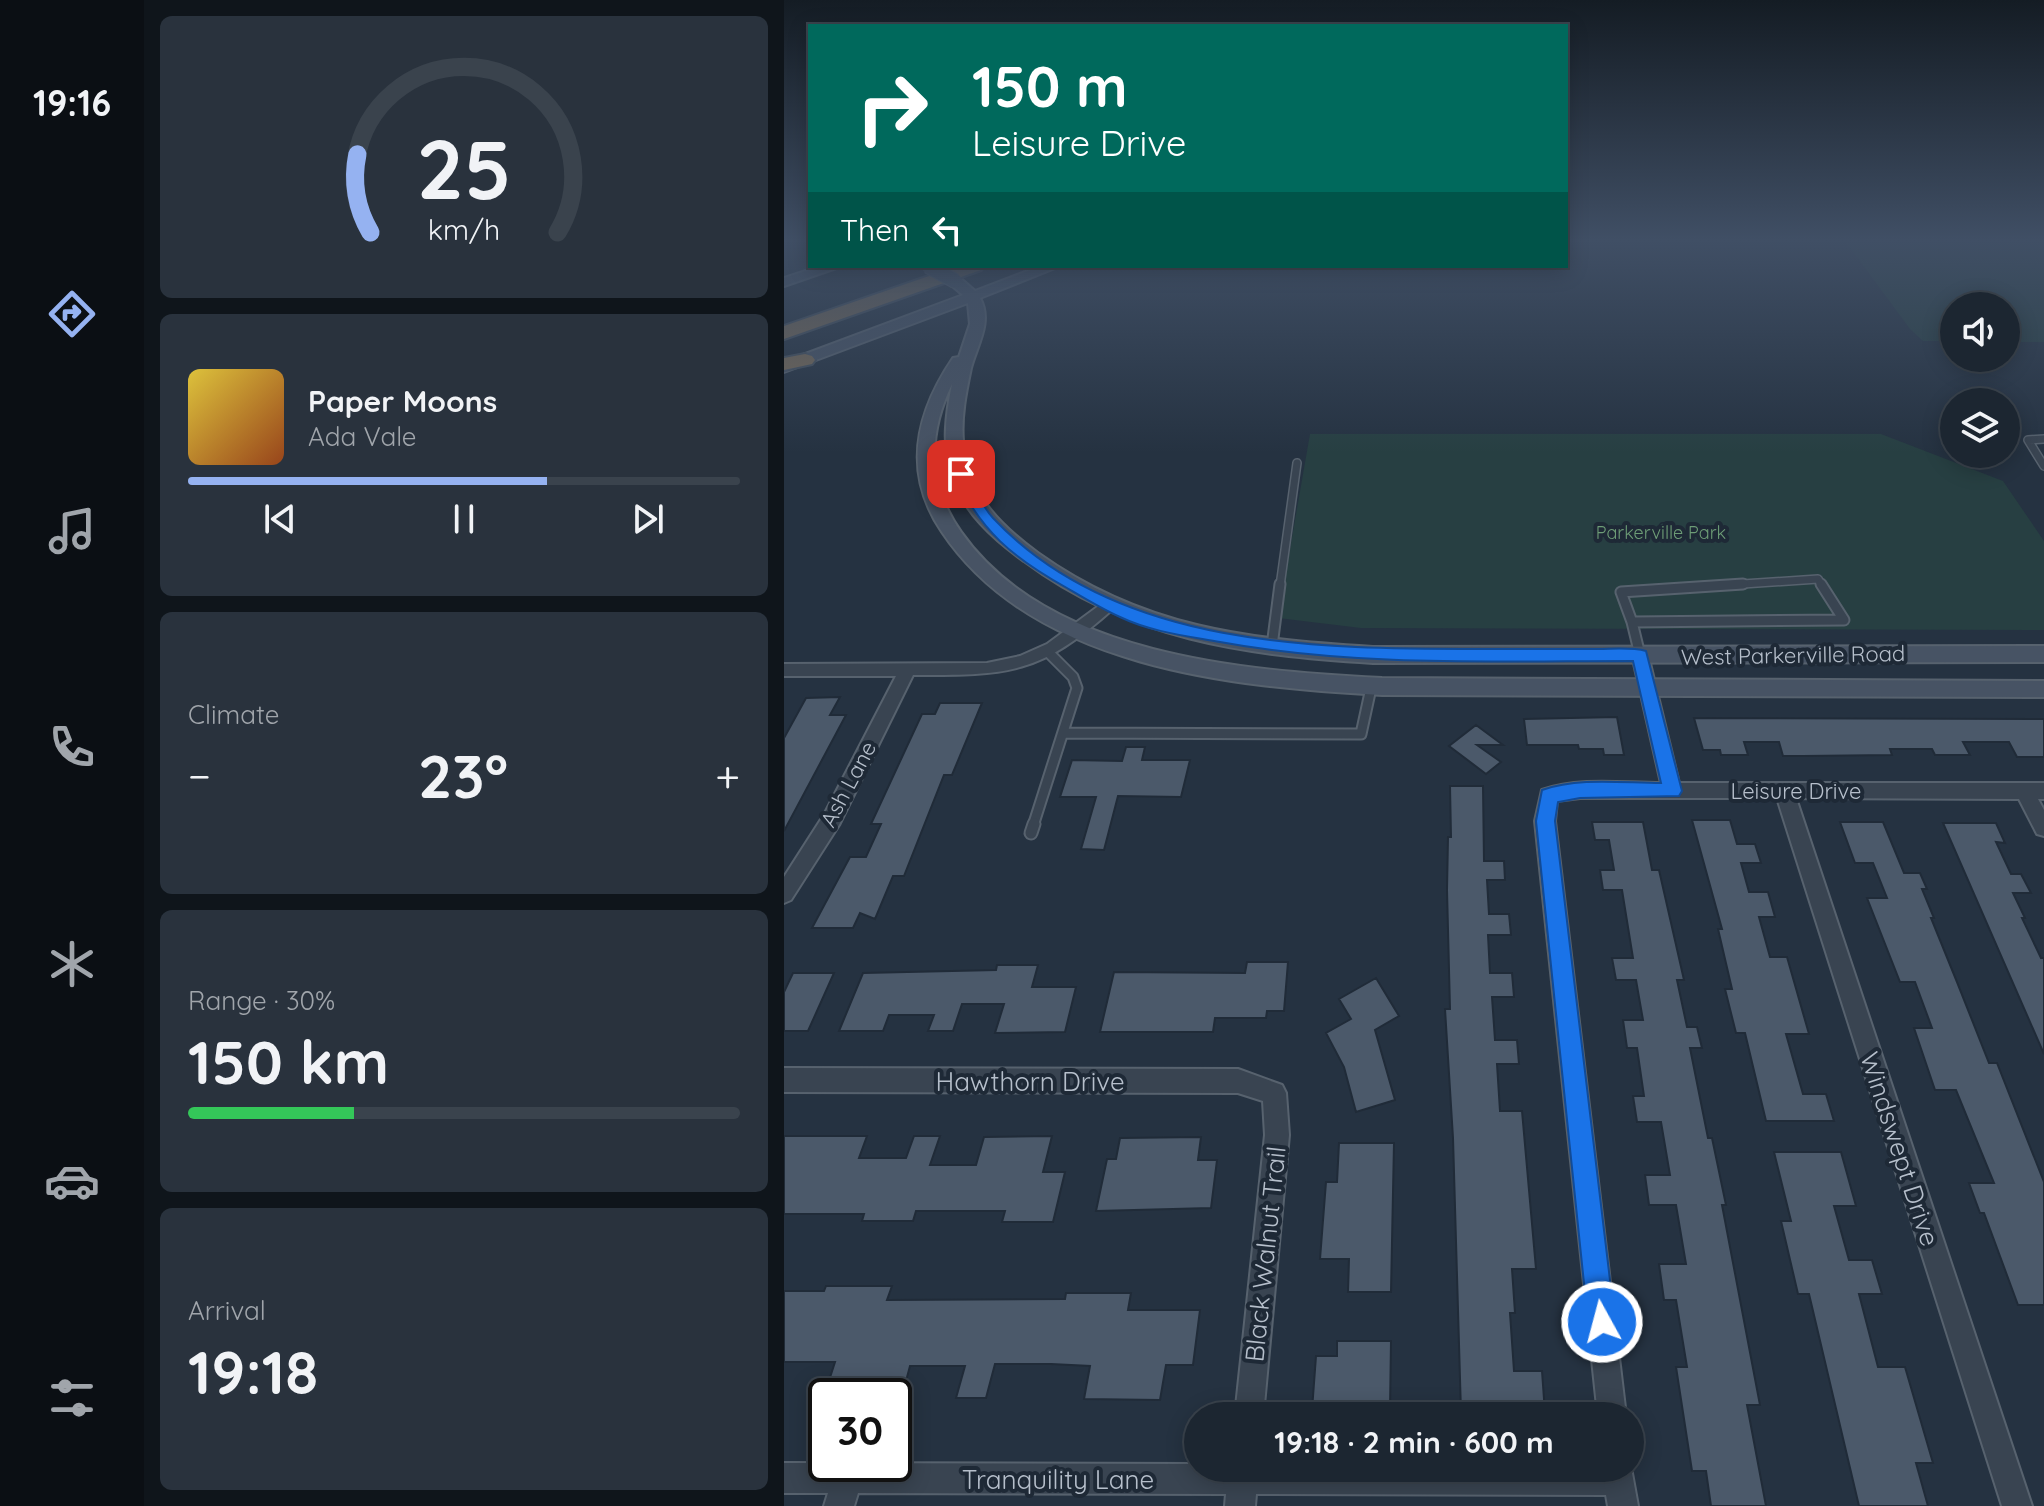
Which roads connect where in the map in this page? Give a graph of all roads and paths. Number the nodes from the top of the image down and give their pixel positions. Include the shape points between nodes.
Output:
1 (843, 312) edge
2 (931, 312) edge
3 (978, 312) edge
4 (784, 333) edge
5 (969, 346) junction
6 (805, 360) joint
7 (784, 366) edge
8 (2044, 439) edge
9 (1297, 463) dead end
10 (2044, 466) edge
11 (1108, 604) junction
12 (1632, 622) junction
13 (1078, 630) junction
14 (1272, 646) junction
15 (1048, 652) junction
16 (2044, 654) edge
17 (1375, 655) junction
18 (1640, 655) junction
19 (784, 670) edge
20 (907, 670) junction
21 (1648, 687) junction
22 (1371, 688) junction
23 (2044, 689) edge
24 (1063, 733) junction
25 (1672, 791) junction
26 (1784, 791) junction
27 (2034, 791) edge
28 (2044, 828) edge
29 (1031, 833) dead end
30 (784, 894) edge
31 (784, 1080) edge
32 (1274, 1093) joint
33 (1250, 1402) edge
34 (1610, 1402) edge
35 (784, 1478) edge
36 (1242, 1485) edge
37 (1620, 1485) edge
38 (843, 1492) edge
39 (2017, 1506) edge

1 - 4 highway
2 - 6 main road
3 - 5 main road, West Parkerville Road
5 - 11 main road, West Parkerville Road via 952,429 957,462 975,506 1035,564
5 - 13 main road, West Parkerville Road via 940,388 926,423 925,469 938,511 980,571 1013,597
6 - 7 highway
8 - 10 lane via 2028,440
9 - 14 lane
11 - 13 street
11 - 14 main road, West Parkerville Road via 1166,627
12 - 12 lane via 1621,592 1818,579 1844,620
12 - 18 lane
13 - 15 street
13 - 22 main road, West Parkerville Road via 1198,669
14 - 17 main road, West Parkerville Road
15 - 20 street via 987,669
15 - 24 lane via 1077,688
16 - 18 main road, West Parkerville Road
17 - 18 main road, West Parkerville Road
17 - 22 main road
18 - 21 street
19 - 20 street
20 - 30 street, Ash Lane via 832,819
21 - 22 main road, West Parkerville Road
21 - 23 main road, West Parkerville Road
21 - 25 street
22 - 24 lane via 1361,734
24 - 29 lane
25 - 26 street, Leisure Drive
25 - 34 street, Leisure Drive via 1549,795 1545,821
26 - 27 street, Leisure Drive
26 - 39 street, Windswept Drive
27 - 28 street
31 - 32 street, Hawthorn Drive via 1238,1081
32 - 33 street, Black Walnut Trail via 1277,1135
35 - 38 street, Tranquility Lane
36 - 37 street, Tranquility Lane
36 - 38 street, Tranquility Lane

